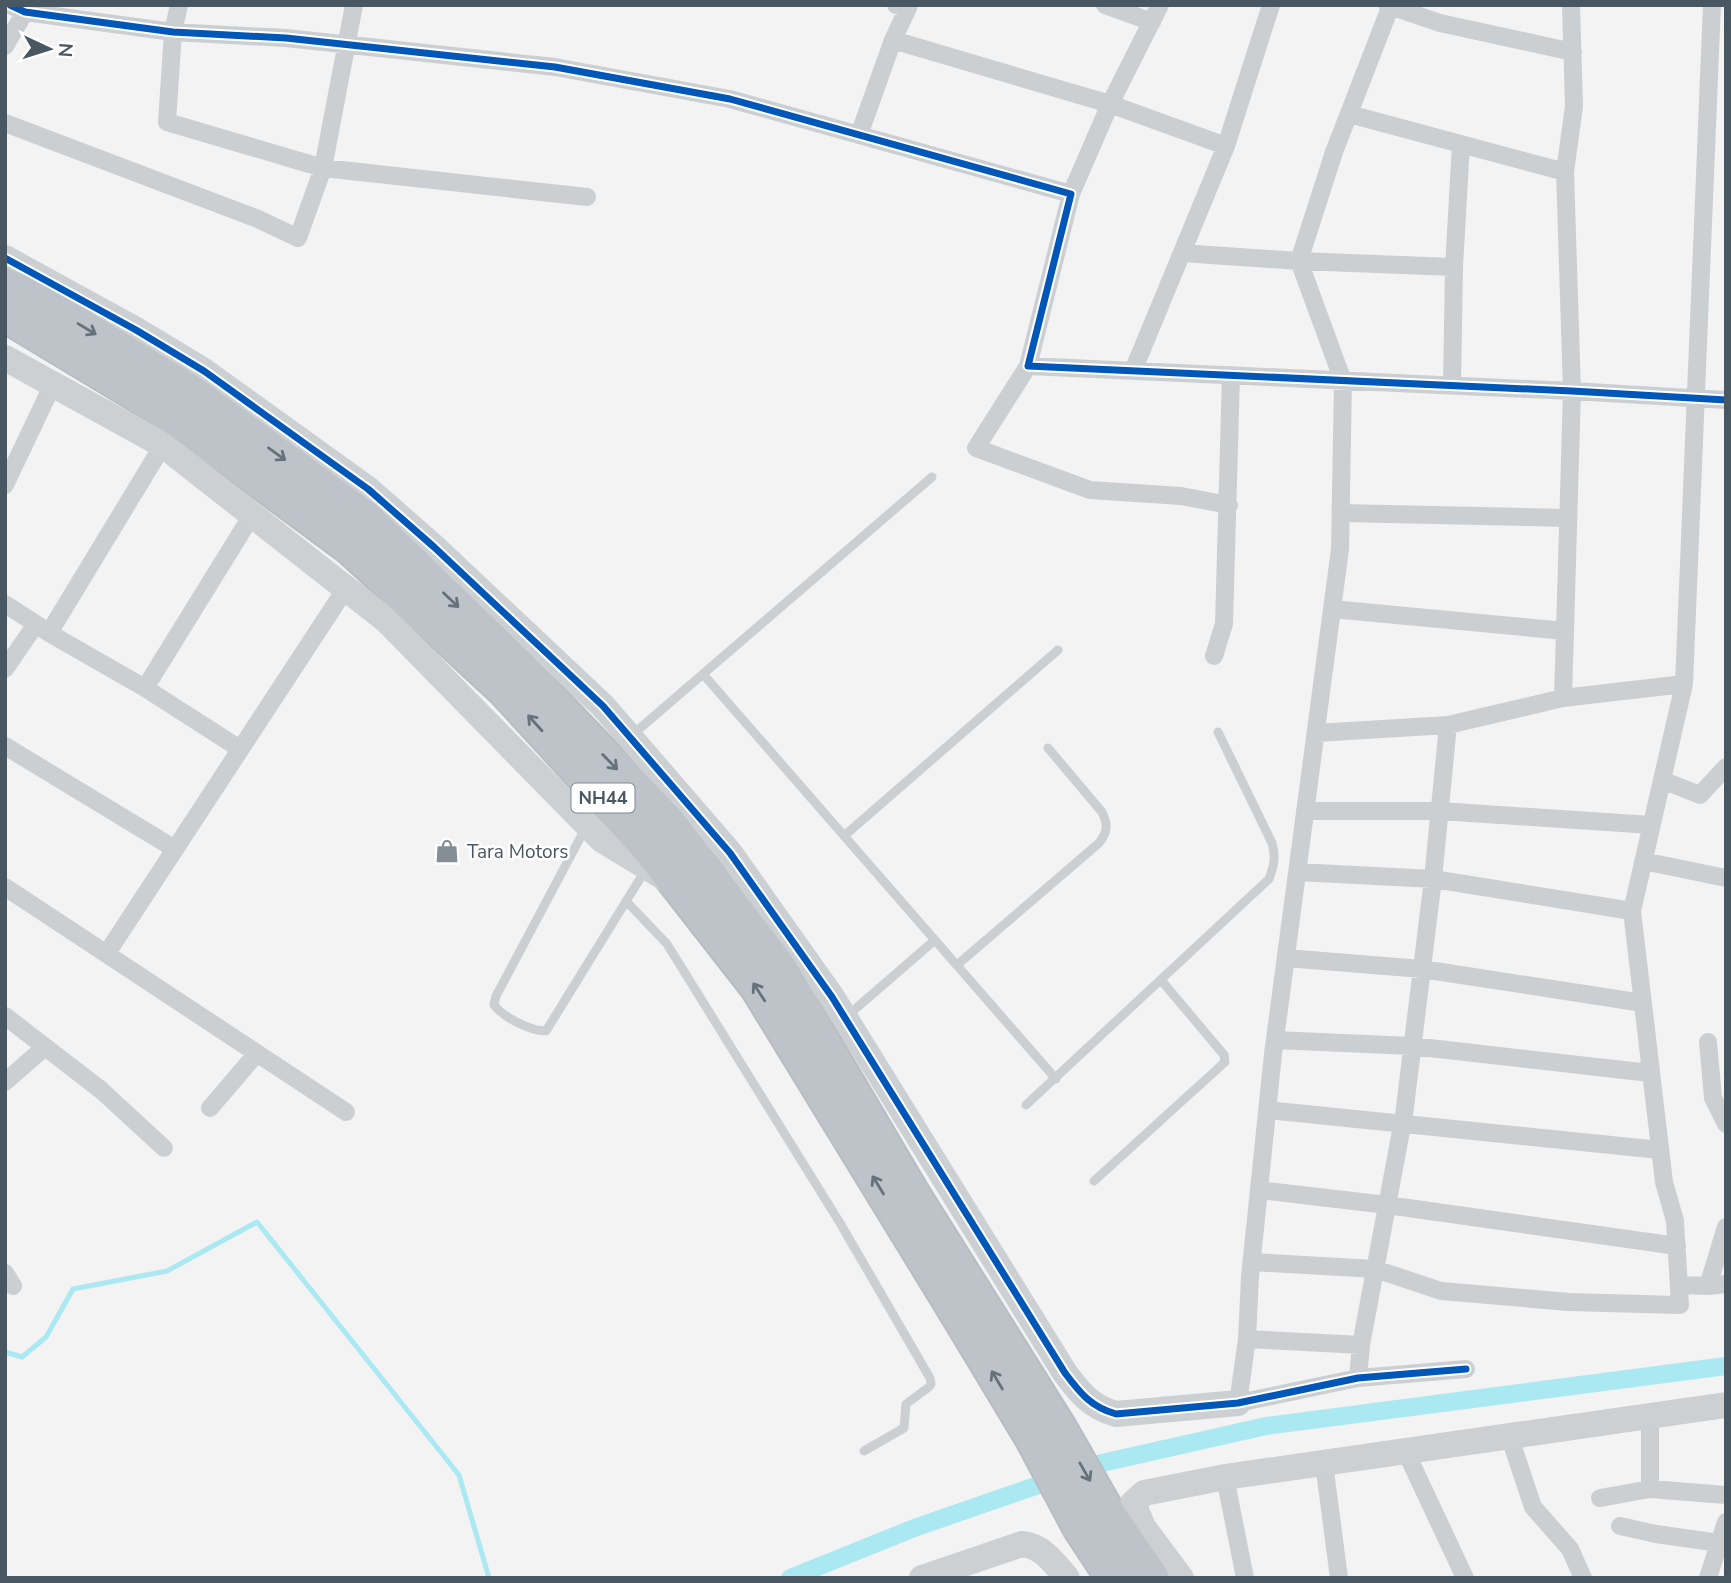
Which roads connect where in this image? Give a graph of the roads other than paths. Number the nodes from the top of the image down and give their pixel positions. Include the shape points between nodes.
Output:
1 (179, 5) edge
2 (354, 5) edge
3 (1105, 5) edge
4 (1271, 5) edge
5 (1572, 5) edge
6 (1712, 5) edge
7 (904, 6) edge
8 (1389, 6) edge
9 (17, 9) edge
10 (1156, 14) edge
11 (173, 32) junction
12 (893, 40) junction
13 (347, 45) junction
14 (5, 46) edge
15 (1573, 52) junction
16 (1110, 104) junction
17 (1349, 114) junction
18 (5, 123) edge
19 (859, 135) junction
20 (1461, 144) junction
21 (1226, 146) junction
22 (323, 168) junction
23 (1565, 172) junction
24 (1071, 194) junction
25 (587, 198) dead end
26 (1182, 253) junction
27 (5, 258) edge
28 (1299, 261) junction
29 (1454, 267) junction
30 (5, 285) edge
31 (5, 315) edge
32 (5, 358) edge
33 (1028, 366) junction
34 (1133, 371) junction
35 (1231, 375) junction
36 (1343, 381) junction
37 (53, 384) junction
38 (1452, 386) junction
39 (1572, 391) junction
40 (1695, 398) junction
41 (1726, 400) edge
42 (163, 445) junction
43 (932, 477) dead end
44 (5, 485) edge
45 (1229, 505) junction
46 (1340, 513) junction
47 (252, 515) junction
48 (1568, 518) junction
49 (346, 588) junction
50 (5, 604) edge
51 (1332, 609) junction
52 (42, 629) junction
53 (1564, 631) junction
54 (1058, 650) dead end
55 (1214, 656) dead end
56 (5, 669) edge
57 (703, 674) junction
58 (1684, 684) junction
59 (145, 688) junction
60 (1563, 698) junction
61 (1448, 725) junction
62 (1218, 732) dead end
63 (1315, 733) junction
64 (629, 737) junction
65 (5, 746) edge
66 (1048, 748) dead end
67 (240, 749) junction
68 (1726, 767) edge
69 (1662, 780) junction
70 (1305, 811) junction
71 (1440, 811) junction
72 (587, 824) junction
73 (1651, 825) junction
74 (844, 835) junction
75 (175, 849) junction
76 (1643, 861) junction
77 (647, 867) junction
78 (1297, 872) junction
79 (1726, 878) edge
80 (1433, 879) junction
81 (678, 886) junction
82 (5, 887) edge
83 (626, 901) junction
84 (1632, 911) junction
85 (935, 940) junction
86 (107, 953) junction
87 (1286, 958) junction
88 (957, 965) junction
89 (1422, 969) junction
90 (1161, 980) junction
91 (1643, 1003) junction
92 (5, 1016) edge
93 (845, 1017) junction
94 (1275, 1040) junction
95 (1708, 1042) dead end
96 (1412, 1046) junction
97 (45, 1047) junction
98 (257, 1053) junction
99 (1650, 1073) junction
100 (1056, 1079) junction
101 (5, 1082) edge
102 (1026, 1105) dead end
103 (209, 1108) dead end
104 (1268, 1110) junction
105 (346, 1112) dead end
106 (1726, 1124) edge
107 (1402, 1125) junction
108 (164, 1148) dead end
109 (1660, 1150) junction
110 (1094, 1181) dead end
111 (1259, 1190) junction
112 (1387, 1205) junction
113 (1726, 1227) edge
114 (1677, 1246) junction
115 (1252, 1262) junction
116 (1375, 1269) junction
117 (1679, 1285) junction
118 (1717, 1285) edge
119 (1247, 1339) junction
120 (1361, 1345) junction
121 (1466, 1369) dead end
122 (1358, 1378) junction
123 (1238, 1403) junction
124 (1726, 1405) edge
125 (1650, 1416) junction
126 (1045, 1433) junction
127 (1510, 1438) junction
128 (864, 1451) dead end
129 (1406, 1452) junction
130 (1324, 1464) junction
131 (1225, 1477) junction
132 (1650, 1489) junction
133 (1726, 1495) edge
134 (1601, 1499) dead end
135 (1726, 1522) edge
136 (1620, 1526) dead end
137 (1719, 1543) junction
138 (922, 1578) edge
139 (1067, 1578) edge
140 (1112, 1578) edge
141 (1152, 1578) edge
142 (1181, 1578) edge
143 (1245, 1578) edge
144 (1339, 1578) edge
145 (1465, 1578) edge
146 (1583, 1578) edge
147 (1708, 1578) edge

1 - 11 street
2 - 13 street
3 - 10 street
4 - 21 street
5 - 15 street
6 - 40 street
7 - 12 street
8 - 15 street via 1440,23
8 - 17 street
9 - 11 street
9 - 14 street
10 - 16 street
11 - 13 street
11 - 22 street via 167,122
12 - 16 street
12 - 19 street
13 - 19 street via 555,67 730,99
13 - 22 street
15 - 23 street via 1574,106
16 - 21 street
16 - 24 street
17 - 20 street
17 - 28 street
18 - 22 street via 298,238
19 - 24 street
20 - 23 street
20 - 29 street
21 - 26 street
22 - 25 street
23 - 39 street
24 - 33 street
26 - 28 street
26 - 34 street
27 - 64 street via 204,372 368,489 603,706
28 - 29 street
28 - 36 street
29 - 38 street
30 -> 126 highway, NH44 via 30,295 191,392 367,519 519,666 669,823 779,967 911,1191
81 -> 31 highway, NH44 via 505,691 349,547 169,414
32 - 37 street
33 - 34 street
33 - 45 street via 975,448 1090,490 1181,496
34 - 35 street
35 - 36 street
35 - 45 street
36 - 38 street
36 - 46 street
37 - 42 street
37 - 44 street
38 - 39 street
39 - 40 street
39 - 48 street
40 - 41 street
40 - 58 street
42 - 47 street
42 - 52 street
43 - 57 lane
45 - 55 street via 1224,629
46 - 48 street
46 - 51 street
47 - 49 street
47 - 59 street
48 - 53 street
49 - 67 street
49 - 72 street via 386,620
50 - 52 street
51 - 53 street
51 - 63 street
52 - 56 street
52 - 59 street
53 - 60 street
54 - 74 lane
57 - 64 lane
57 - 74 lane
58 - 60 street
58 - 69 street
59 - 67 street
60 - 61 street
61 - 63 street
61 - 71 street
62 - 90 lane via 1272,843 1274,866 1269,879
63 - 70 street
64 - 93 street via 730,853
65 - 75 street
66 - 88 lane via 1102,812 1108,822 1105,835
67 - 75 street
68 - 69 street via 1700,795
69 - 73 street
70 - 71 street
70 - 78 street
71 - 73 street
71 - 80 street
72 - 77 street via 602,840
72 - 83 lane via 496,996 498,1010 537,1031 546,1031
73 - 76 street
74 - 85 lane
75 - 86 street
76 - 79 street
76 - 84 street
77 - 81 street
77 - 83 lane
78 - 80 street
78 - 87 street
80 - 84 street
80 - 89 street
126 -> 81 highway, NH44 via 757,986
82 - 86 street
83 - 128 lane via 667,944 930,1378 929,1387 906,1404 904,1428
84 - 91 street
85 - 88 lane
85 - 93 lane
86 - 98 street
87 - 89 street
87 - 94 street
88 - 100 lane
89 - 91 street
89 - 96 street
90 - 100 lane
90 - 110 lane via 1224,1055 1225,1062
91 - 99 street
92 - 97 street
93 - 123 street via 1065,1373 1087,1401 1116,1414
94 - 96 street
94 - 104 street
95 - 106 street via 1712,1093
96 - 99 street
96 - 107 street
97 - 101 street
97 - 108 street
98 - 103 street
98 - 105 street
99 - 109 street
100 - 102 lane
104 - 107 street
104 - 111 street
107 - 109 street
107 - 112 street
109 - 114 street
111 - 112 street
111 - 115 street
112 - 114 street
112 - 116 street
113 - 118 street
114 - 117 street
115 - 116 street
115 - 119 street
116 - 117 street via 1441,1291 1569,1301 1680,1305
116 - 120 street
117 - 118 street
119 - 120 street
119 - 123 street
120 - 122 street
121 - 122 street
122 - 123 street
124 - 125 street
125 - 127 street
125 - 132 street
126 - 140 highway, NH44 via 1080,1528
126 -> 141 highway, NH44
127 - 129 street
127 - 146 street via 1533,1507 1570,1549
129 - 130 street
129 - 145 street
130 - 131 street
130 - 144 street
131 - 142 street via 1144,1493 1133,1503 1143,1527
131 - 143 street
132 - 133 street
132 - 134 street
135 - 137 street
136 - 137 street
137 - 147 street
138 - 139 street via 1022,1544 1043,1551

